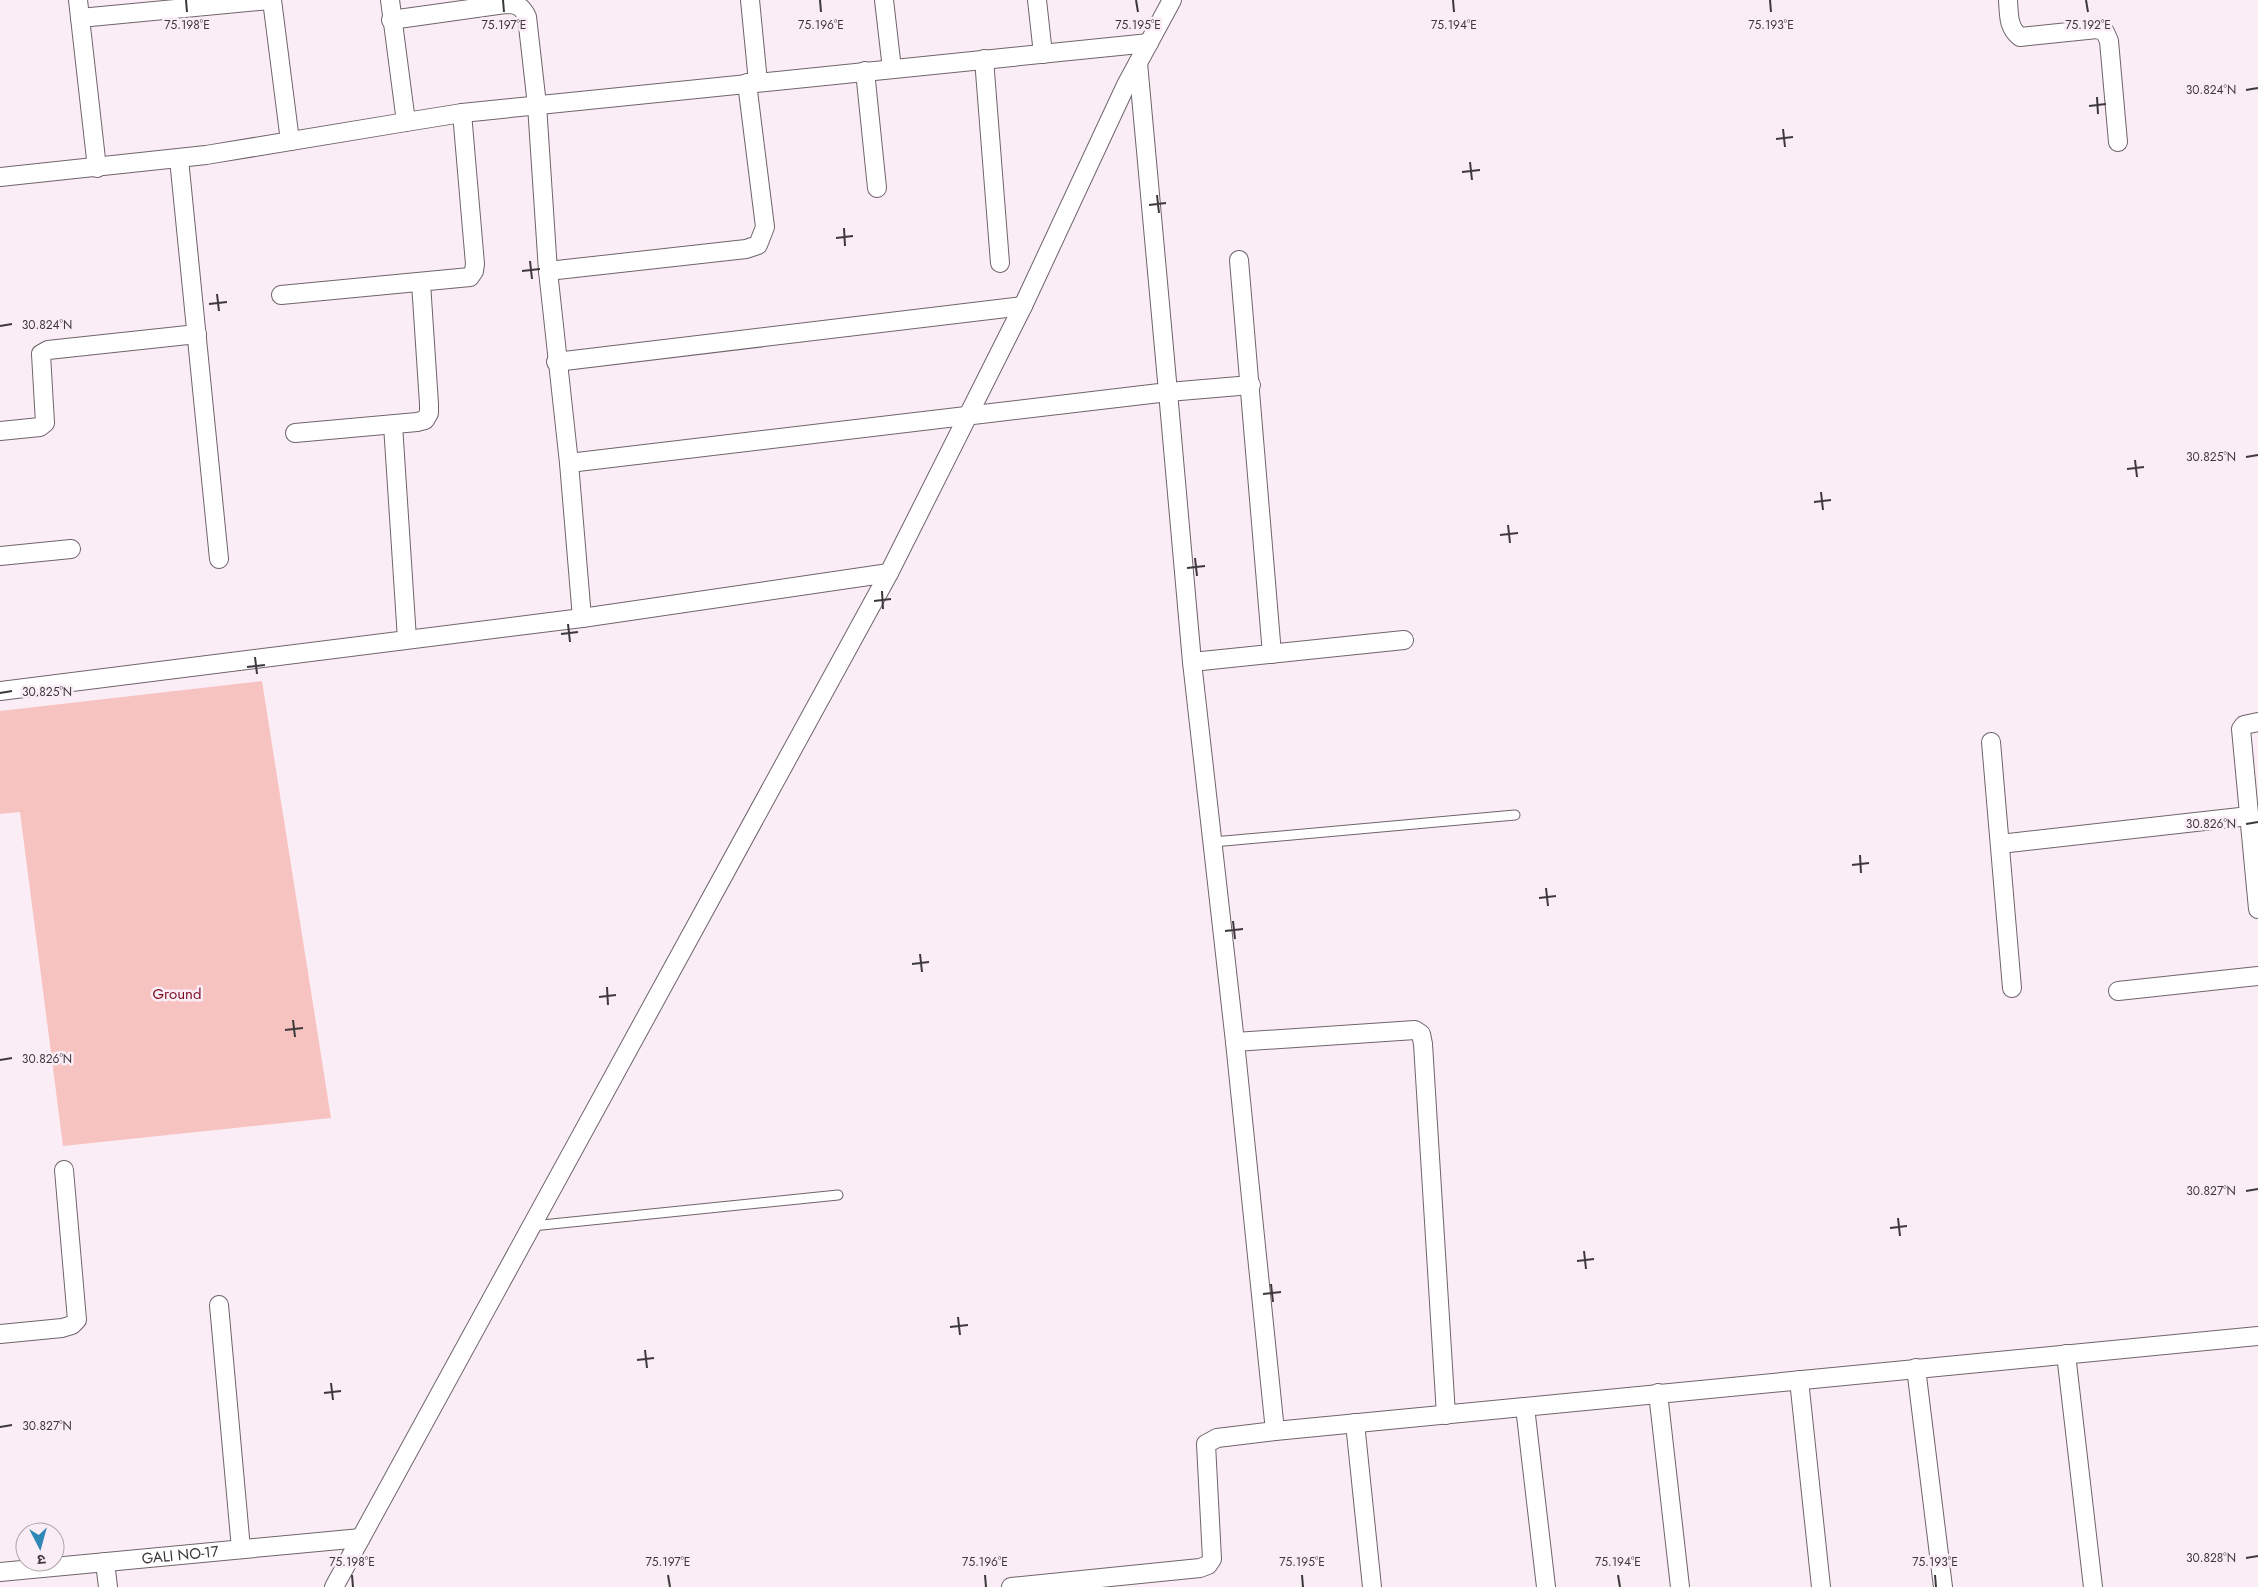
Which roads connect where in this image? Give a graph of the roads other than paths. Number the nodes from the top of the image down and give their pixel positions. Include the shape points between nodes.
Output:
1 (78, 0) edge
2 (271, 0) edge
3 (390, 0) edge
4 (750, 0) edge
5 (884, 0) edge
6 (1037, 0) edge
7 (1172, 0) edge
8 (2008, 0) edge
9 (80, 18) junction
10 (391, 20) junction
11 (1149, 43) junction
12 (1043, 54) junction
13 (984, 59) junction
14 (1138, 62) junction
15 (892, 69) junction
16 (865, 72) junction
17 (752, 83) junction
18 (537, 105) junction
19 (462, 113) junction
20 (406, 122) junction
21 (290, 141) junction
22 (2118, 142) dead end
23 (179, 159) junction
24 (97, 168) junction
25 (0, 178) edge
26 (877, 188) dead end
27 (1239, 260) dead end
28 (1000, 263) dead end
29 (548, 271) junction
30 (421, 283) junction
31 (281, 295) dead end
32 (1023, 306) junction
33 (196, 334) junction
34 (556, 362) junction
35 (1251, 385) junction
36 (1168, 392) junction
37 (968, 414) junction
38 (393, 425) junction
39 (0, 431) edge
40 (295, 433) dead end
41 (569, 463) junction
42 (71, 549) dead end
43 (0, 556) edge
44 (219, 559) dead end
45 (889, 573) junction
46 (582, 618) junction
47 (407, 639) junction
48 (1404, 640) dead end
49 (1272, 654) junction
50 (1192, 662) junction
51 (0, 691) edge
52 (2258, 722) edge
53 (1991, 742) dead end
54 (1515, 815) dead end
55 (2249, 816) junction
56 (1213, 842) junction
57 (2000, 844) junction
58 (2258, 909) edge
59 (2258, 976) edge
60 (2012, 988) dead end
61 (2118, 991) dead end
62 (1235, 1042) junction
63 (64, 1170) dead end
64 (838, 1195) dead end
65 (531, 1226) junction
66 (219, 1305) dead end
67 (0, 1334) edge
68 (2258, 1336) edge
69 (2066, 1354) junction
70 (1916, 1368) junction
71 (1799, 1380) junction
72 (1658, 1393) junction
73 (1525, 1407) junction
74 (1446, 1414) junction
75 (1355, 1423) junction
76 (1275, 1431) junction
77 (361, 1538) junction
78 (241, 1549) junction
79 (105, 1562) junction
80 (0, 1572) edge
81 (108, 1587) edge
82 (334, 1587) edge
83 (1010, 1587) edge
84 (1372, 1587) edge
85 (1546, 1587) edge
86 (1680, 1587) edge
87 (1821, 1587) edge
88 (1943, 1587) edge
89 (2093, 1587) edge

1 - 9 street
2 - 9 street
2 - 21 street
3 - 10 street
4 - 17 street
5 - 15 street
6 - 12 street
7 - 11 street
8 - 22 street via 2010,23 2013,32 2020,37 2097,29 2105,32 2109,41
9 - 24 street
10 - 18 street via 516,4 527,17
10 - 20 street
11 - 12 street
11 - 14 street
12 - 13 street
13 - 15 street
13 - 28 street
14 - 32 street
14 - 36 street
15 - 16 street
16 - 17 street
16 - 26 street
17 - 18 street
17 - 29 street via 765,227 758,244 746,250
18 - 19 street
18 - 29 street
19 - 20 street
19 - 30 street via 474,271 464,279
20 - 21 street
21 - 23 street
23 - 24 street
23 - 33 street
24 - 25 street
27 - 35 street
29 - 34 street
30 - 31 street
30 - 38 street via 429,413 425,420
32 - 34 street
32 - 37 street
33 - 39 street via 48,350 41,354 45,423 40,427
33 - 44 street
34 - 41 street
35 - 36 street
35 - 49 street
36 - 37 street
36 - 50 street
37 - 41 street
37 - 45 street
38 - 40 street
38 - 47 street
41 - 46 street
42 - 43 street
45 - 46 street
45 - 65 street
46 - 47 street
47 - 51 street
48 - 49 street
49 - 50 street
50 - 56 street
52 - 55 street via 2244,725 2241,729
53 - 57 street
54 - 56 lane
55 - 57 street
55 - 58 street
56 - 62 street
57 - 60 street
59 - 61 street
62 - 74 street via 1415,1030 1421,1034
62 - 76 street
63 - 67 street via 77,1320 62,1328
64 - 65 lane
65 - 77 street
66 - 78 street
68 - 69 street
69 - 70 street
69 - 89 street
70 - 71 street
70 - 88 street
71 - 72 street
71 - 87 street
72 - 73 street
72 - 86 street
73 - 74 street
73 - 85 street
74 - 75 street
75 - 76 street
75 - 84 street
76 - 83 street via 1217,1438 1206,1444 1212,1559 1208,1565
77 - 78 street, GALI NO-17
77 - 82 street
78 - 79 street, GALI NO-17
79 - 80 street, GALI NO-17
79 - 81 street

